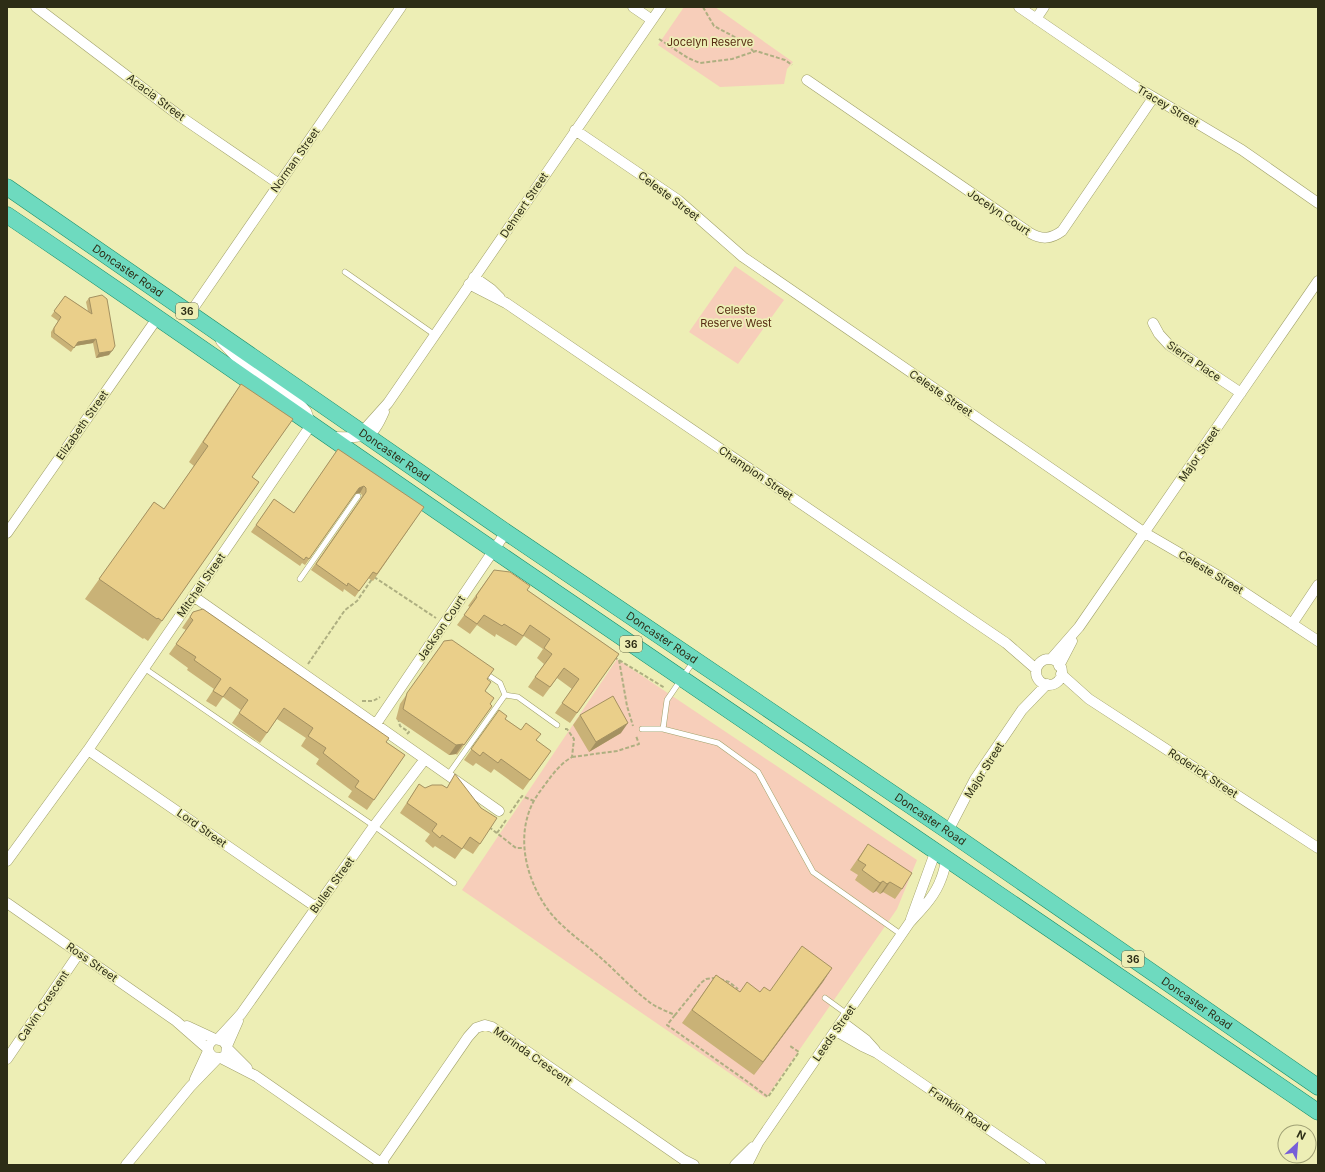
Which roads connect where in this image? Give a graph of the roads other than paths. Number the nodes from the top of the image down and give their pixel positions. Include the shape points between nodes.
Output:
1 (36, 7) edge
2 (402, 7) edge
3 (633, 7) edge
4 (661, 7) edge
5 (1019, 7) edge
6 (1044, 7) edge
7 (1036, 19) junction
8 (652, 20) junction
9 (807, 80) dead end
10 (1153, 98) junction
11 (575, 130) junction
12 (279, 184) junction
13 (7, 187) edge
14 (1318, 203) edge
15 (7, 204) edge
16 (7, 215) edge
17 (64, 253) junction
18 (344, 272) dead end
19 (472, 281) junction
20 (1318, 281) edge
21 (190, 313) junction
22 (158, 317) junction
23 (1153, 323) dead end
24 (209, 327) junction
25 (435, 335) junction
26 (1241, 393) junction
27 (311, 425) junction
28 (364, 433) junction
29 (328, 436) junction
30 (358, 496) edge
31 (506, 532) junction
32 (7, 533) edge
33 (1145, 533) junction
34 (494, 551) junction
35 (300, 579) dead end
36 (1318, 586) edge
37 (193, 596) junction
38 (1292, 624) junction
39 (1079, 627) junction
40 (1318, 641) edge
41 (695, 659) junction
42 (1042, 667) junction
43 (144, 668) junction
44 (481, 670) edge
45 (1060, 670) junction
46 (682, 679) junction
47 (1051, 683) junction
48 (506, 695) junction
49 (1089, 699) junction
50 (1022, 710) junction
51 (376, 724) junction
52 (557, 725) road end
53 (642, 729) dead end
54 (663, 730) junction
55 (88, 750) junction
56 (425, 759) junction
57 (448, 775) junction
58 (499, 811) dead end
59 (374, 826) junction
60 (948, 831) junction
61 (1318, 848) edge
62 (941, 854) junction
63 (7, 861) edge
64 (454, 883) dead end
65 (7, 903) edge
66 (316, 907) junction
67 (910, 922) junction
68 (902, 935) junction
69 (79, 953) junction
70 (825, 998) dead end
71 (241, 1014) junction
72 (845, 1018) junction
73 (176, 1021) junction
74 (836, 1031) junction
75 (216, 1039) junction
76 (227, 1047) junction
77 (208, 1050) junction
78 (877, 1053) junction
79 (220, 1058) junction
80 (7, 1059) edge
81 (256, 1076) junction
82 (1318, 1087) edge
83 (190, 1088) junction
84 (1318, 1112) edge
85 (758, 1143) junction
86 (376, 1162) edge
87 (686, 1163) edge
88 (126, 1165) edge
89 (694, 1165) edge
90 (735, 1165) edge
91 (747, 1165) edge
92 (1042, 1165) edge

1 - 12 street, Acacia Street via 181,117
2 - 12 street, Norman Street
3 - 8 street
4 - 8 street, Dehnert Street
5 - 7 street, Tracey Street
6 - 7 street
7 - 10 street, Tracey Street
8 - 11 street, Dehnert Street
9 - 10 street, Jocelyn Court via 1042,239 1051,238 1062,231
10 - 14 street, Tracey Street via 1242,150
11 - 19 street, Dehnert Street
11 - 33 street, Celeste Street via 678,200 743,257
12 - 21 street, Norman Street
13 - 21 main road, Doncaster Road / 36
15 - 17 main road via 31,220
16 - 17 main road, Doncaster Road / 36
17 - 22 main road, Doncaster Road / 36
18 - 25 lane
19 - 25 street, Dehnert Street
19 - 42 street, Champion Street via 491,289 506,303
20 - 26 street, Major Street
21 - 24 main road, Doncaster Road / 36
22 - 27 main road, Doncaster Road / 36
22 - 32 street, Elizabeth Street
23 - 26 street, Sierra Place via 1169,345
24 - 27 street via 236,357 296,400 306,411
24 - 28 main road, Doncaster Road / 36
25 - 28 street, Dehnert Street via 388,403 374,430
26 - 33 street, Major Street
27 - 29 main road, Doncaster Road / 36
27 - 37 street, Mitchell Street
28 - 29 street via 352,437
28 - 31 main road, Doncaster Road / 36
29 - 34 main road, Doncaster Road / 36
30 - 35 lane
31 - 34 street, Jackson Court
31 - 41 main road, Doncaster Road / 36
33 - 38 street, Celeste Street via 1224,579
33 - 39 street, Major Street
34 - 46 main road, Doncaster Road / 36
34 - 51 street, Jackson Court via 444,624 437,639
36 - 38 street
37 - 43 street, Mitchell Street
37 - 51 street
38 - 40 street, Celeste Street
39 - 42 street, Major Street
39 - 45 street, Major Street
41 - 46 lane
41 - 60 main road, Doncaster Road / 36
42 - 45 street via 1056,662
42 - 47 street via 1042,682
42 - 50 street, Major Street
43 - 55 street, Mitchell Street
43 - 59 lane
44 - 48 lane via 500,683
45 - 47 street via 1059,679
45 - 49 street, Roderick Street
46 - 54 lane via 667,700
46 - 62 main road, Doncaster Road / 36
47 - 49 street, Roderick Street
47 - 50 street, Major Street
48 - 52 lane via 518,697
48 - 57 lane
49 - 61 street, Roderick Street
50 - 60 street, Major Street via 975,779
51 - 56 street
53 - 54 lane
54 - 68 lane via 718,744 758,772 813,872
55 - 63 street, Mitchell Street
55 - 66 street, Lord Street
56 - 57 street
56 - 59 street, Bullen Street
57 - 58 street
59 - 64 lane
59 - 66 street, Bullen Street
60 - 62 main road
60 - 82 main road, Doncaster Road / 36
62 - 67 street, Leeds Street
62 - 67 street, Leeds Street via 941,880 927,903
62 - 84 main road, Doncaster Road / 36
65 - 69 street, Ross Street
66 - 71 street, Bullen Street
67 - 68 street, Leeds Street
68 - 72 street, Leeds Street
69 - 73 street, Ross Street
69 - 80 street, Calvin Crescent
70 - 72 lane
71 - 75 street, Bullen Street
71 - 76 street, Bullen Street
72 - 74 street, Leeds Street
72 - 78 street, Franklin Road
73 - 75 street, Ross Street
73 - 77 street, Ross Street
74 - 78 street, Franklin Road
74 - 85 street, Leeds Street
75 - 76 street via 223,1041
75 - 77 street via 210,1043
76 - 79 street via 226,1055
76 - 81 street
77 - 79 street via 212,1056
77 - 83 street
78 - 92 street, Franklin Road
79 - 81 street
79 - 83 street
81 - 86 street
83 - 88 street
85 - 90 street, Leeds Street
85 - 91 street, Leeds Street
86 - 87 street, Morinda Crescent via 468,1037 476,1028 485,1025 492,1027
87 - 89 street, Morinda Crescent

